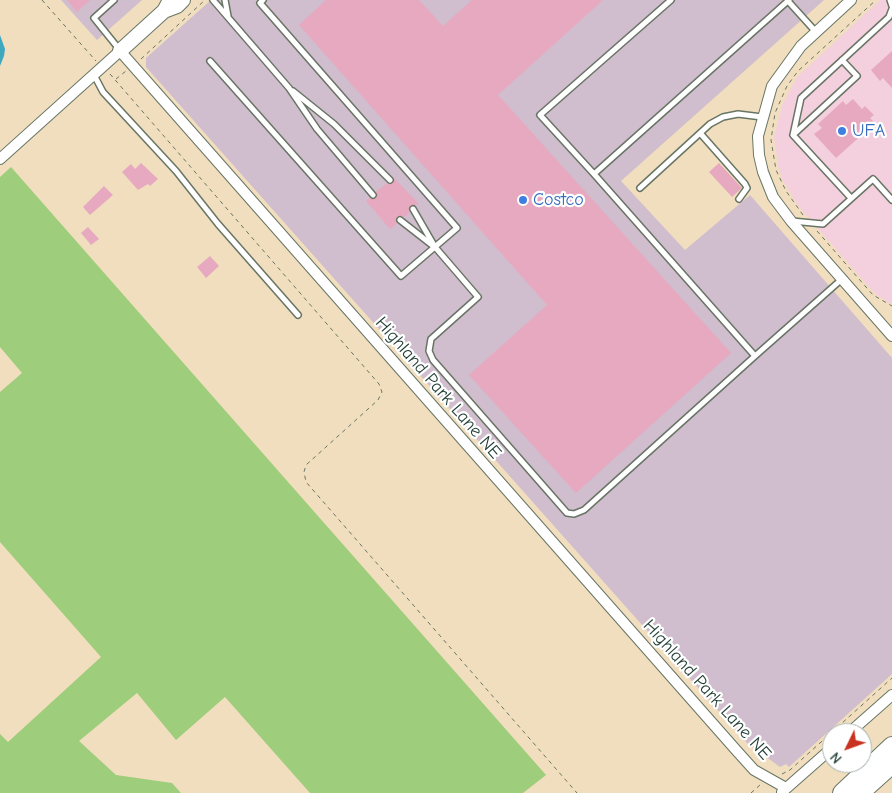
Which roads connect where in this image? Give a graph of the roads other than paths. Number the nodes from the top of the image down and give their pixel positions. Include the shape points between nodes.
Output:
1 (114, 0) edge
2 (183, 0) edge
3 (213, 0) edge
4 (225, 0) edge
5 (263, 0) edge
6 (671, 0) edge
7 (851, 0) edge
8 (890, 0) edge
9 (788, 1) edge
10 (167, 6) edge
11 (892, 8) edge
12 (228, 17) junction
13 (816, 32) junction
14 (120, 51) junction
15 (842, 60) junction
16 (210, 61) dead end
17 (94, 75) junction
18 (289, 88) junction
19 (762, 118) junction
20 (700, 133) junction
21 (793, 135) junction
22 (0, 159) edge
23 (594, 174) junction
24 (390, 180) dead end
25 (640, 188) dead end
26 (373, 195) dead end
27 (851, 198) junction
28 (739, 199) dead end
29 (892, 200) edge
30 (412, 209) dead end
31 (400, 220) dead end
32 (791, 221) junction
33 (435, 247) junction
34 (842, 279) junction
35 (298, 315) dead end
36 (890, 331) edge
37 (755, 356) junction
38 (892, 695) edge
39 (860, 723) edge
40 (892, 746) edge
41 (822, 757) edge
42 (892, 764) edge
43 (783, 790) edge
44 (842, 793) edge
45 (860, 793) edge

1 - 14 lane, Highland Park Lane NE via 94,18
2 - 10 street via 176,6
3 - 12 lane
4 - 12 lane
5 - 33 lane via 260,3 457,228
6 - 23 lane via 540,115
7 - 13 street
8 - 11 lane
9 - 13 lane
9 - 23 lane
10 - 14 street
11 - 15 lane via 889,17
12 - 18 lane
13 - 19 street via 801,46 772,86
14 - 17 street
14 - 43 street, Highland Park Lane NE via 736,750 754,770
15 - 21 lane via 801,98
15 - 21 lane via 857,76
16 - 33 lane via 401,276
17 - 22 street
17 - 35 lane via 103,92 176,171
18 - 24 lane via 334,124
18 - 26 lane via 317,129
19 - 20 lane via 738,114 723,117
19 - 32 street via 758,136 763,172 773,197
20 - 25 lane
20 - 28 lane via 745,184 747,188
21 - 27 lane
23 - 37 lane
27 - 29 lane via 873,179
27 - 32 lane via 823,224
30 - 33 lane
31 - 33 lane
32 - 34 street
33 - 37 lane via 478,297 431,339 433,360 567,512 574,514 584,510
34 - 36 street
34 - 37 lane
38 - 39 street
40 - 44 highway
41 - 43 street
42 - 45 highway

